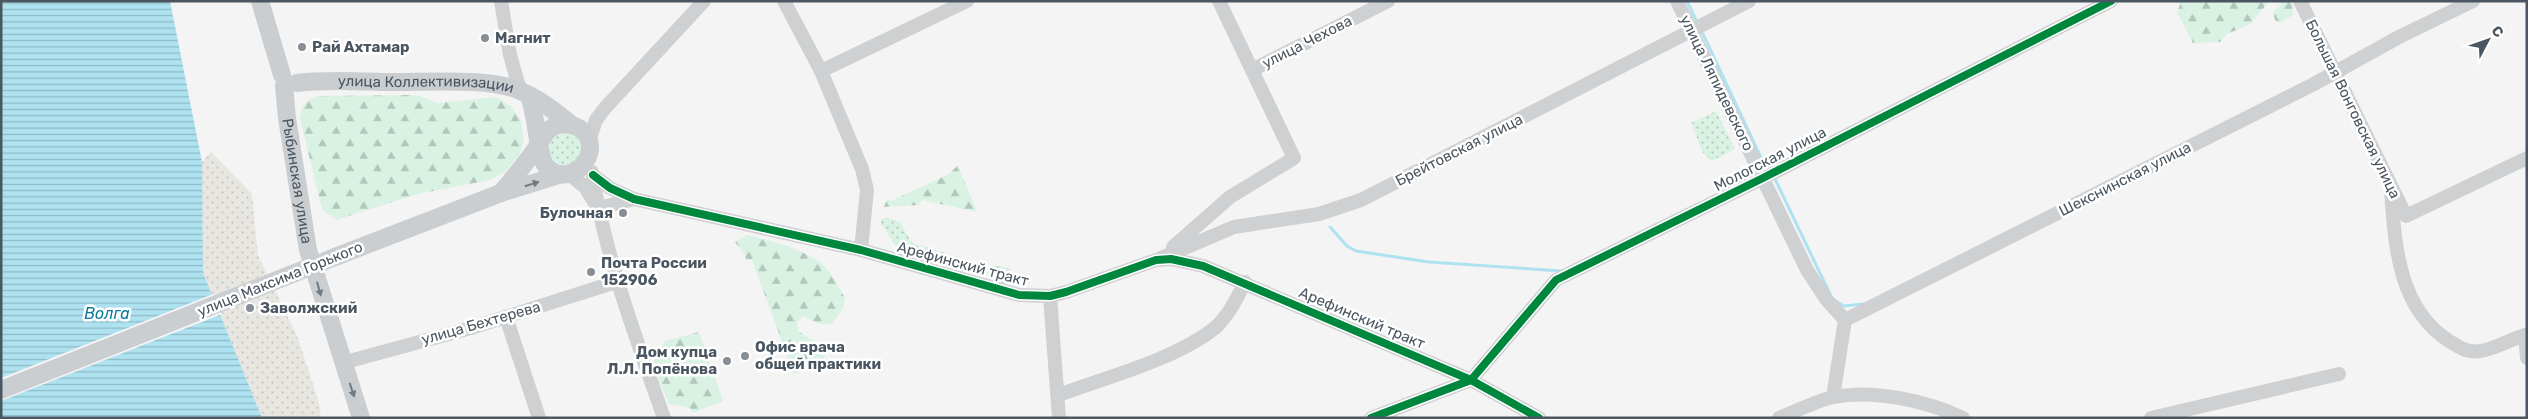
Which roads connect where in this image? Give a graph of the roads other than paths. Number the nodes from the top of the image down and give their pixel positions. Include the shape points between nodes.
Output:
1 (260, 1) edge
2 (501, 1) edge
3 (704, 1) edge
4 (784, 1) edge
5 (967, 1) edge
6 (1219, 1) edge
7 (1388, 1) edge
8 (1677, 1) edge
9 (1749, 1) edge
10 (2111, 1) edge
11 (2300, 1) edge
12 (2474, 1) edge
13 (1691, 30) junction
14 (1252, 70) junction
15 (821, 71) junction
16 (2335, 72) junction
17 (290, 78) junction
18 (525, 93) junction
19 (582, 137) junction
20 (540, 143) junction
21 (2527, 158) edge
22 (566, 174) junction
23 (593, 175) junction
24 (1763, 178) junction
25 (2390, 184) junction
26 (501, 193) junction
27 (634, 199) junction
28 (599, 214) junction
29 (861, 250) junction
30 (1156, 260) junction
31 (618, 281) junction
32 (1245, 282) junction
33 (1050, 296) junction
34 (506, 317) junction
35 (1845, 320) junction
36 (2526, 335) edge
37 (2527, 358) edge
38 (342, 362) junction
39 (2339, 374) dead end
40 (1471, 380) junction
41 (1, 390) edge
42 (1059, 394) junction
43 (1833, 397) junction
44 (361, 418) edge
45 (539, 418) edge
46 (664, 418) edge
47 (1059, 418) edge
48 (1371, 418) edge
49 (1539, 418) edge
50 (1779, 418) edge
51 (1963, 418) edge
52 (2150, 418) edge

1 - 17 main road via 276,53
2 - 18 street via 510,55
3 - 19 street
4 - 15 street
5 - 15 street
6 - 14 street
7 - 14 street, улица Чехова
8 - 13 street, улица Ляпидевского
9 - 13 street, Брейтовская улица
10 - 24 street, Мологская улица
11 - 16 street, Большая Вонговская улица
12 - 16 street, Шекснинская улица
13 - 24 street, улица Ляпидевского
13 - 30 street, Брейтовская улица via 1361,200 1319,214 1234,227
14 - 30 street via 1294,158 1230,196
15 - 29 street via 862,169 866,211
16 - 25 street, Большая Вонговская улица
16 - 35 street, Шекснинская улица
17 - 18 main road, улица Коллективизации via 454,82 504,86
17 -> 38 main road, Рыбинская улица via 287,118 308,250
18 - 19 main road, улица Коллективизации via 555,111
18 - 20 main road, улица Коллективизации via 535,109
19 - 20 main road via 555,126 545,133
19 - 22 main road via 580,169
19 - 23 street
20 - 22 main road via 540,155 546,166
20 - 26 main road
21 - 25 street, Большая Вонговская улица via 2406,216
26 -> 22 main road
22 - 28 street via 585,188
23 - 27 street, Арефинский тракт via 610,188
23 - 28 street
24 - 35 street, улица Ляпидевского via 1807,270
24 - 40 street, Мологская улица via 1556,280
25 - 36 street via 2396,250 2409,294 2425,321 2463,350 2480,352
26 - 41 main road, улица Максима Горького, bridge
27 - 28 street via 607,206
27 - 29 street, Арефинский тракт
28 - 31 street
29 - 33 street, Арефинский тракт via 1004,292
30 - 32 street, Арефинский тракт via 1171,259 1203,266
30 - 33 street, Арефинский тракт
31 - 34 street, улица Бехтерева
31 - 46 street
32 - 40 street, Арефинский тракт
32 - 42 street via 1226,315 1194,341 1175,352
33 - 42 street
34 - 38 street, улица Бехтерева
34 - 45 street
35 - 43 street
36 - 37 street
38 -> 44 main road, Рыбинская улица
39 - 52 street
40 - 48 street
40 - 49 street, Арефинский тракт
42 - 47 street
43 - 50 street
43 - 51 street via 1882,395

